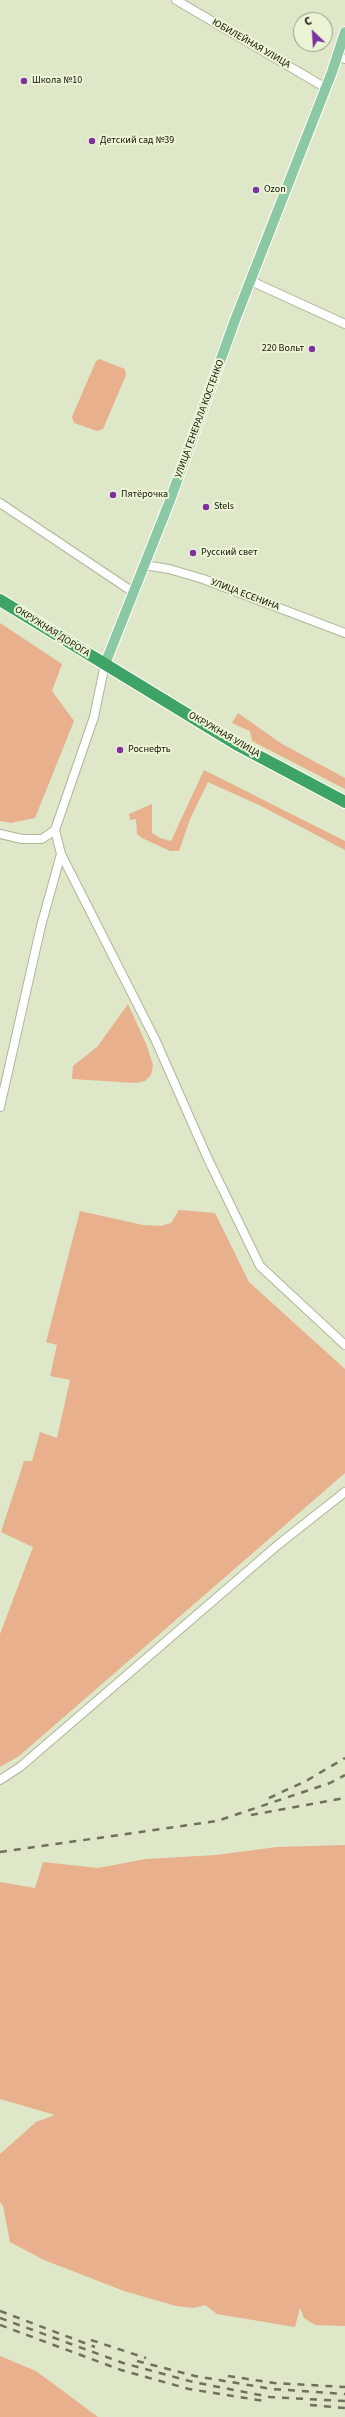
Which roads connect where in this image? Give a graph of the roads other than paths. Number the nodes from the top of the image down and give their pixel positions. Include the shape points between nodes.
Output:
1 (176, 0) edge
2 (345, 32) edge
3 (341, 57) edge
4 (326, 88) junction
5 (251, 281) junction
6 (345, 324) edge
7 (0, 503) edge
8 (144, 565) junction
9 (133, 592) junction
10 (0, 600) edge
11 (345, 633) edge
12 (105, 664) junction
13 (345, 802) edge
14 (55, 830) junction
15 (0, 834) edge
16 (61, 854) junction
17 (0, 1107) edge
18 (345, 1345) edge
19 (345, 1492) edge
20 (0, 1780) edge

1 - 4 street, ЮБИЛЕЙНАЯ УЛИЦА
2 - 3 main road, УЛИЦА ГЕНЕРАЛА КОСТЕНКО
3 - 4 main road, УЛИЦА ГЕНЕРАЛА КОСТЕНКО
4 - 5 main road, УЛИЦА ГЕНЕРАЛА КОСТЕНКО
5 - 6 street
5 - 8 main road, УЛИЦА ГЕНЕРАЛА КОСТЕНКО
7 - 9 street
8 - 9 main road, УЛИЦА ГЕНЕРАЛА КОСТЕНКО
8 - 11 street, УЛИЦА ЕСЕНИНА via 203,579
9 - 12 main road, УЛИЦА ГЕНЕРАЛА КОСТЕНКО
10 - 12 highway, ОКРУЖНАЯ ДОРОГА
12 - 13 highway, ОКРУЖНАЯ УЛИЦА via 236,744
12 - 14 street, УЛИЦА ГЕНЕРАЛА КОСТЕНКО via 94,717
14 - 15 street via 42,839 22,839
14 - 16 street
16 - 17 street via 41,926
16 - 18 street via 155,1039 208,1159 260,1266
19 - 20 street via 279,1544 20,1767

